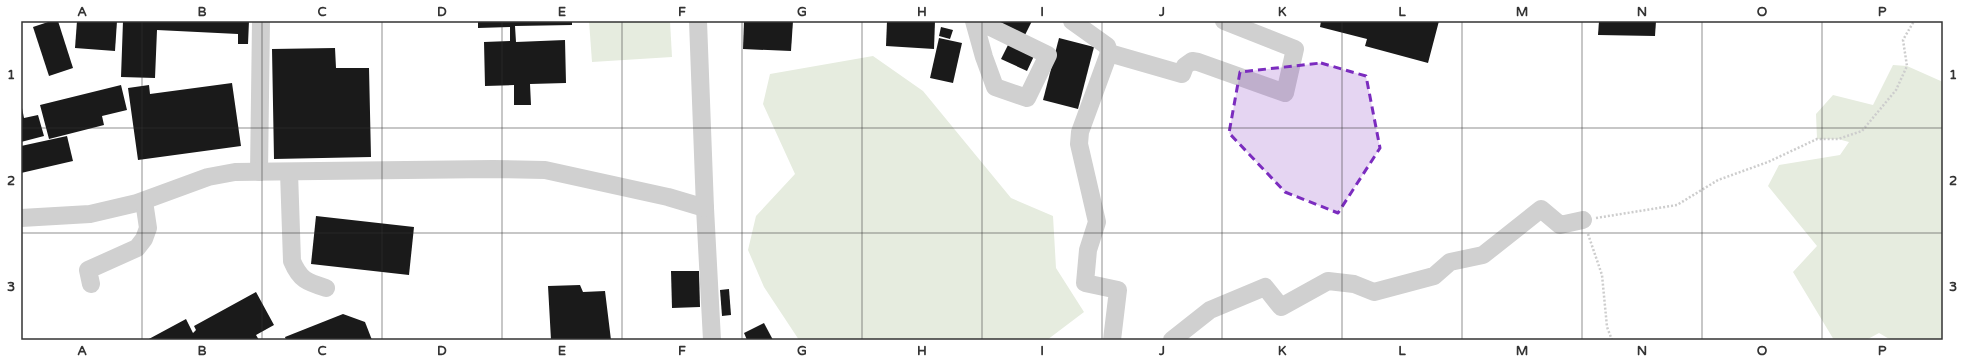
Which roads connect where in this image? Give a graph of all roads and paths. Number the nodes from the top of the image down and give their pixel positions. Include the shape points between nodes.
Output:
1 (261, 21) edge
2 (698, 21) edge
3 (974, 21) edge
4 (978, 21) edge
5 (1072, 21) edge
6 (1224, 21) edge
7 (1914, 21) edge
8 (1109, 53) junction
9 (259, 172) junction
10 (289, 172) junction
11 (144, 201) junction
12 (705, 208) junction
13 (21, 218) edge
14 (1583, 220) junction
15 (91, 284) dead end
16 (326, 288) dead end
17 (712, 340) edge
18 (1112, 340) edge
19 (1172, 340) edge
20 (1612, 340) edge

1 - 9 street
2 - 12 street
3 - 4 street via 995,87 1028,98 1048,55
5 - 8 street via 1107,46
6 - 8 street via 1295,49 1285,93 1198,62 1192,61 1185,66 1182,74
7 - 14 path via 1903,40 1907,66 1899,84 1862,131 1838,139 1817,139 1768,162 1718,180 1677,205
8 - 18 street via 1080,132 1079,144 1097,222 1088,250 1085,283 1118,290
9 - 10 street
9 - 11 street via 235,172 208,177
10 - 12 street via 545,170 668,197
10 - 16 street via 292,261 297,274 310,283
11 - 13 street via 90,214
11 - 15 street via 148,228 144,239 137,248 88,270
12 - 17 street
14 - 19 street via 1560,225 1541,209 1483,255 1450,262 1434,276 1374,292 1354,284 1328,281 1281,307 1265,287 1210,310
14 - 20 path via 1602,275 1607,327

